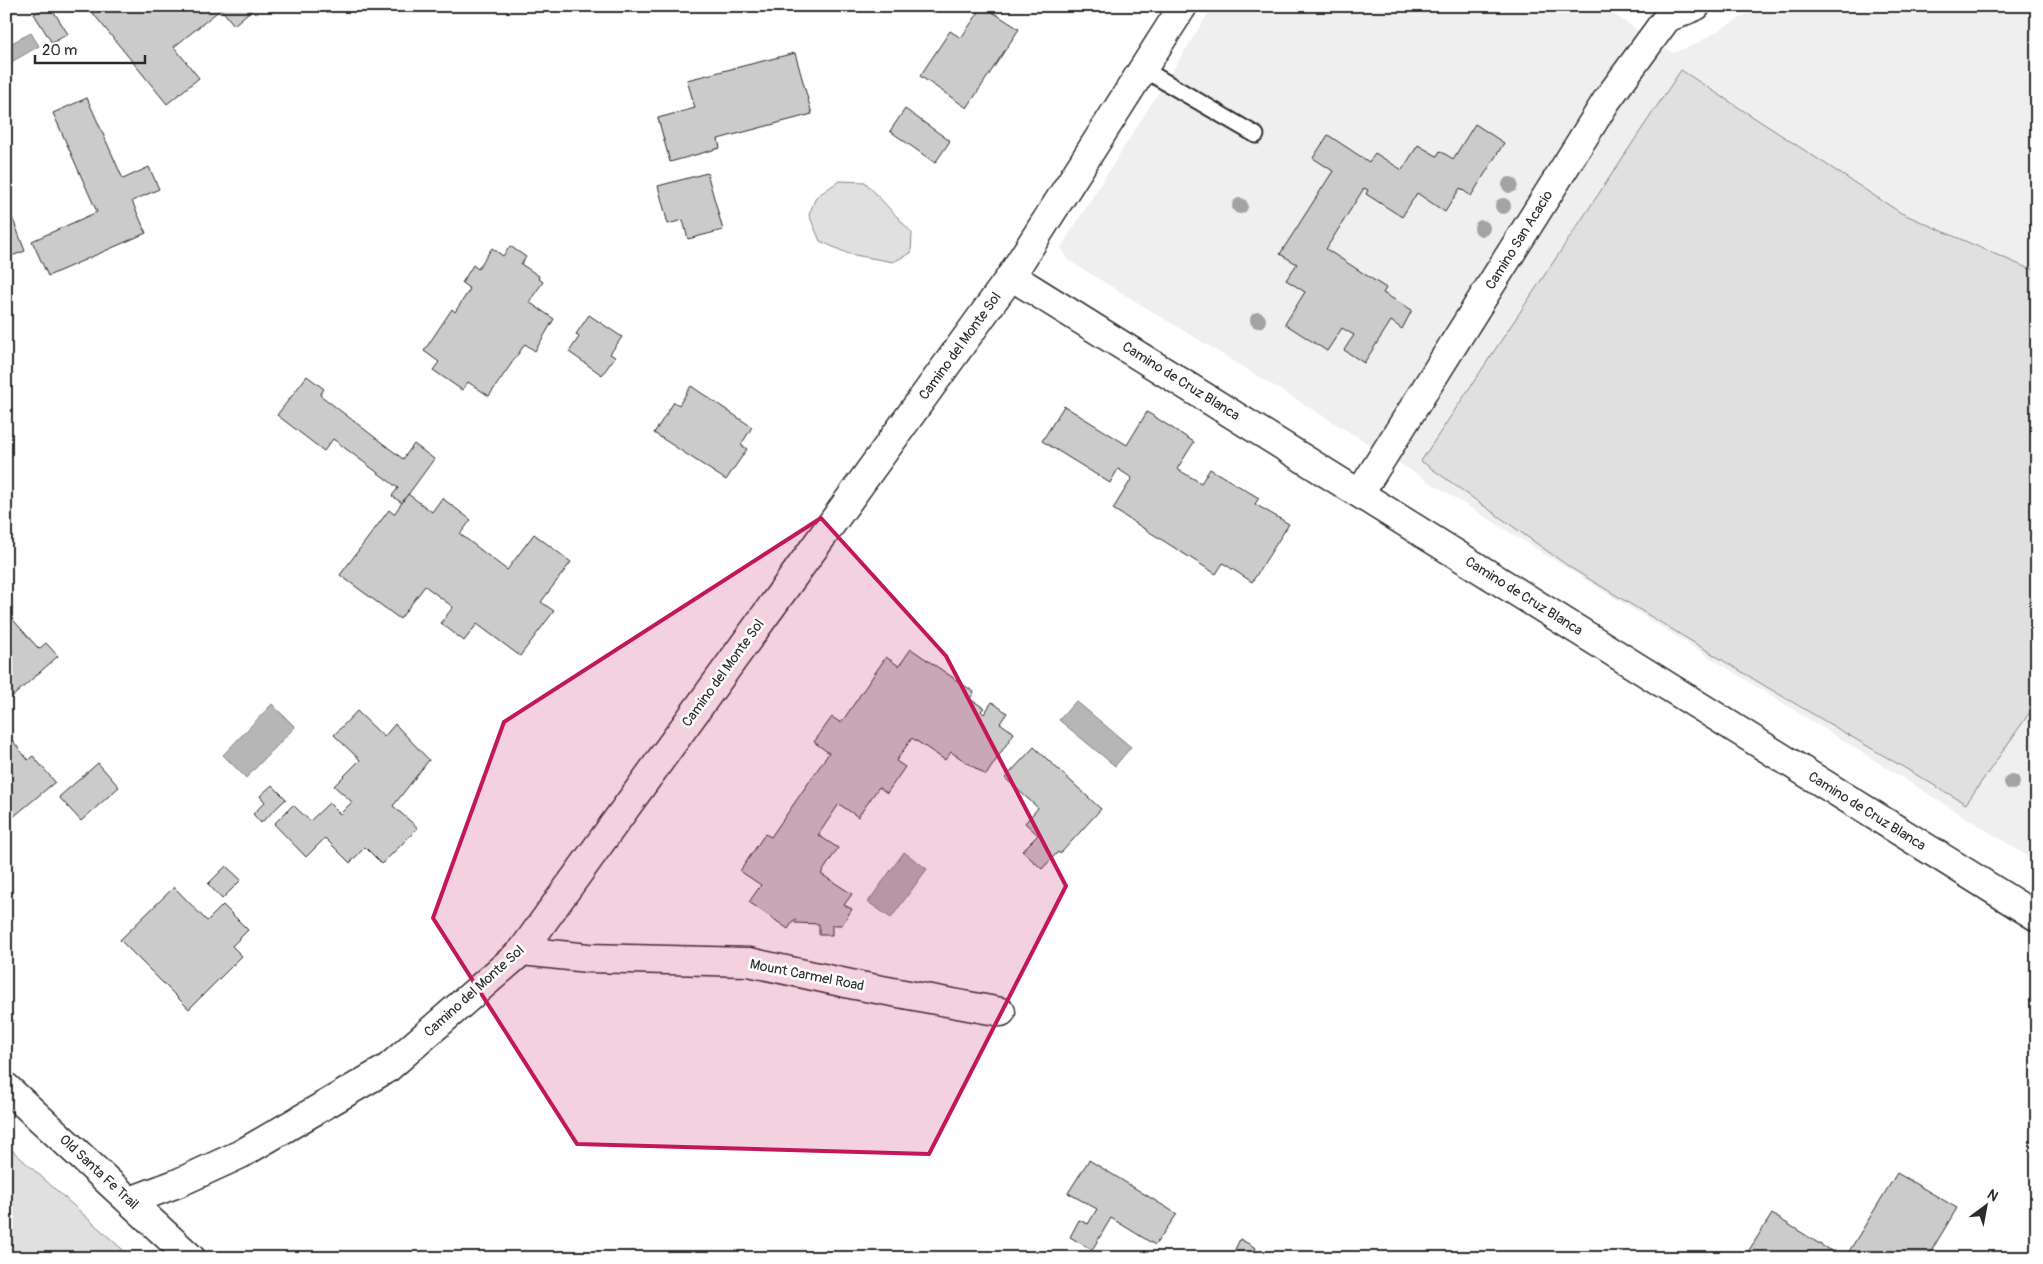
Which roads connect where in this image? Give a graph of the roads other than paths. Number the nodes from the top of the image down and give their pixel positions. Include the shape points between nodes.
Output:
1 (1183, 6) edge
2 (1696, 6) edge
3 (1658, 12) edge
4 (1143, 69) junction
5 (1256, 135) dead end
6 (1011, 276) junction
7 (1360, 493) junction
8 (2037, 917) edge
9 (522, 950) junction
10 (1002, 1012) dead end
11 (6, 1087) edge
12 (130, 1201) junction
13 (191, 1258) edge

1 - 4 street, Camino del Monte Sol
2 - 3 street, Camino San Acacio
3 - 7 street, Camino San Acacio via 1607,100
4 - 5 lane
4 - 6 street, Camino del Monte Sol
6 - 7 street, Camino de Cruz Blanca
6 - 9 street, Camino del Monte Sol
7 - 8 street, Camino de Cruz Blanca
9 - 10 street, Mount Carmel Road via 588,958 749,962
9 - 12 street, Camino del Monte Sol via 388,1068 241,1154
11 - 12 street, Old Santa Fe Trail
12 - 13 street, Old Santa Fe Trail

